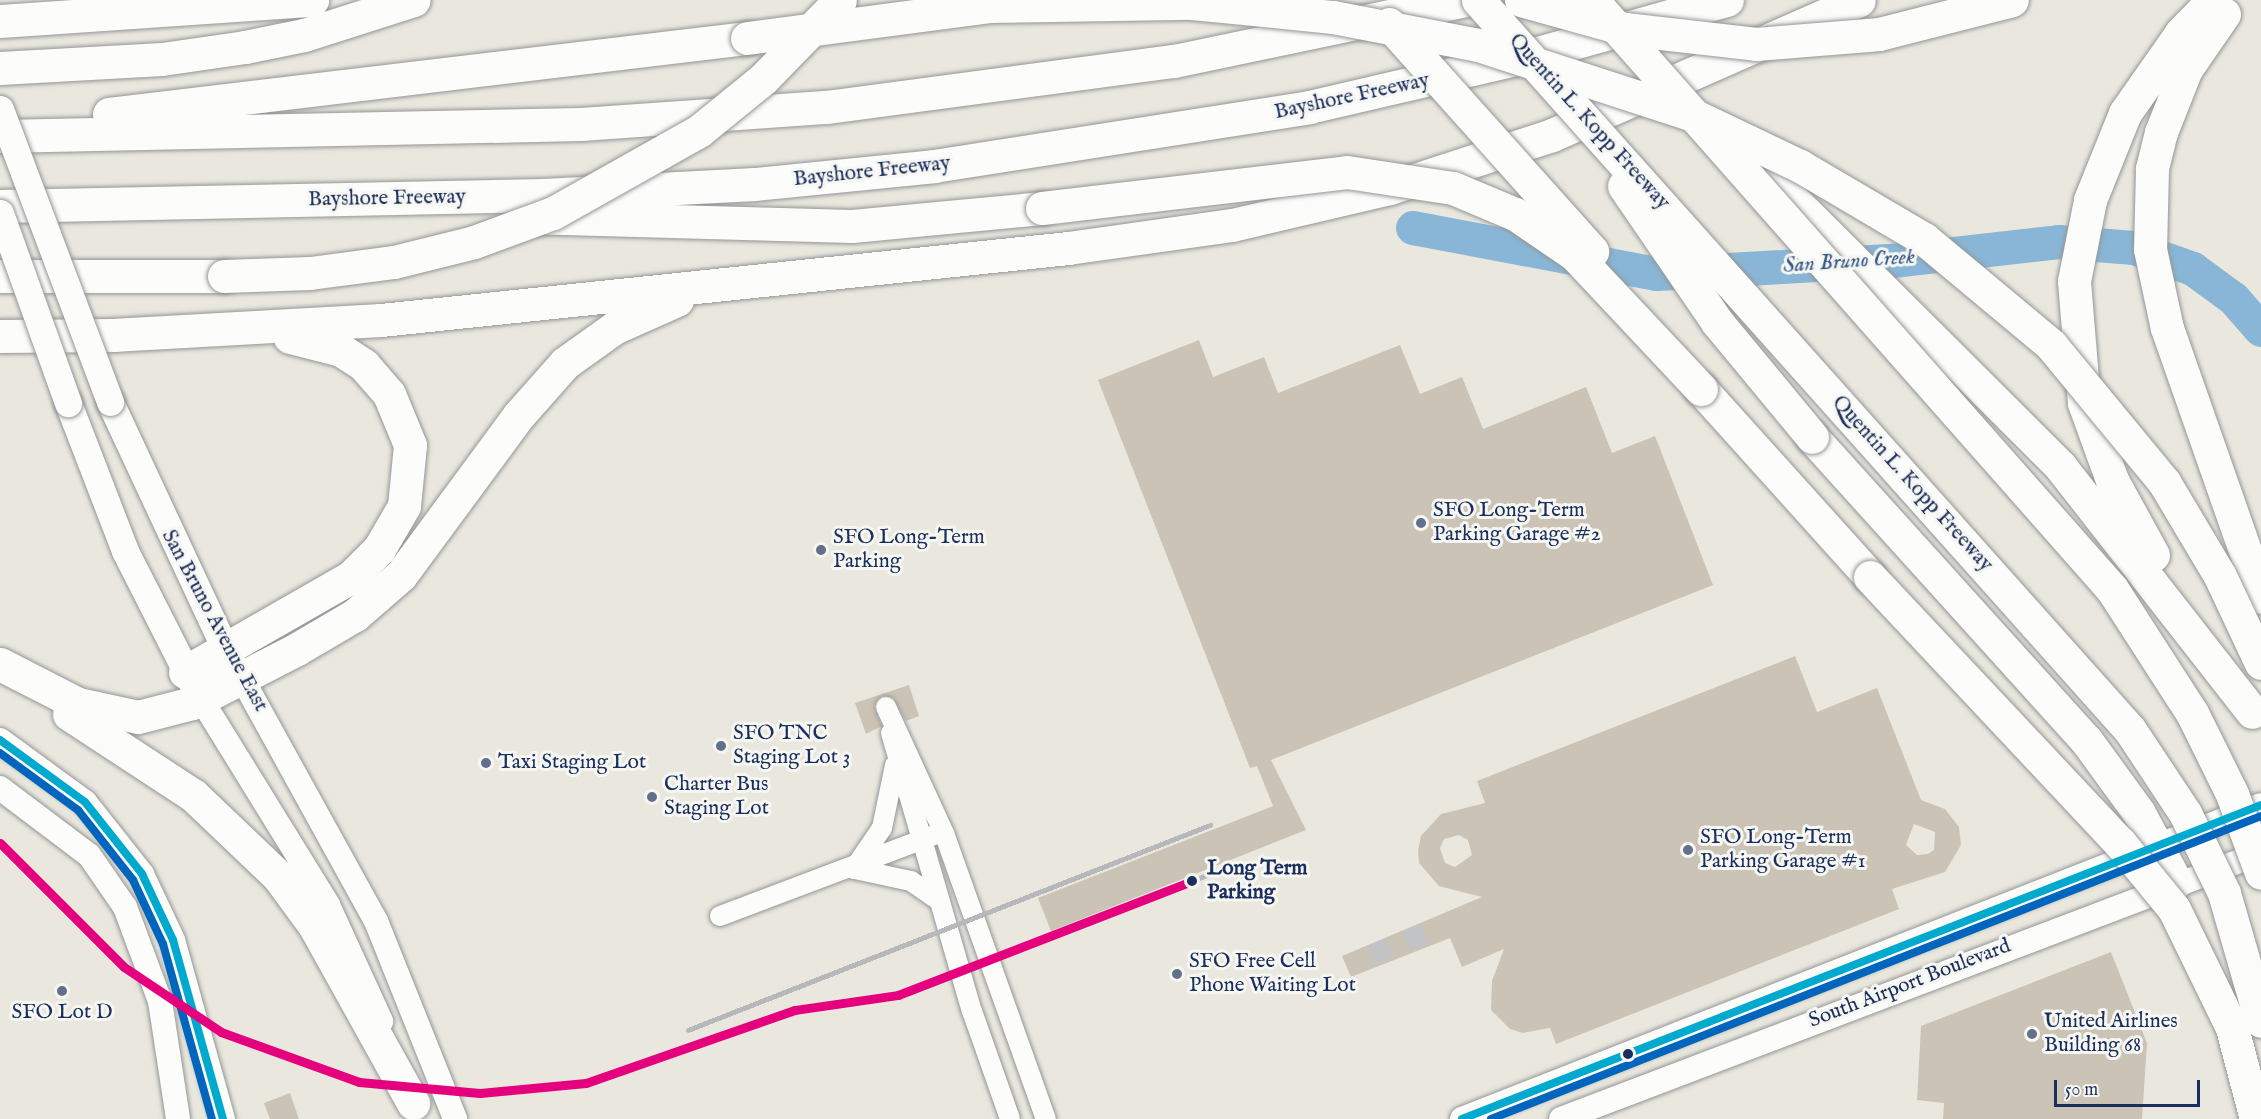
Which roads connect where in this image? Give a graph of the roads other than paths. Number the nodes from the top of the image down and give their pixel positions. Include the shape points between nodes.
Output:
1 (312, 0) edge
2 (414, 0) edge
3 (840, 0) edge
4 (1366, 0) edge
5 (1465, 0) edge
6 (1478, 0) edge
7 (1521, 0) edge
8 (1592, 0) edge
9 (1597, 0) edge
10 (1727, 0) edge
11 (1859, 0) edge
12 (2012, 0) edge
13 (2213, 0) edge
14 (2236, 0) edge
15 (0, 21) edge
16 (0, 68) edge
17 (1572, 100) junction
18 (0, 109) edge
19 (0, 125) edge
20 (0, 136) edge
21 (328, 200) junction
22 (0, 206) edge
23 (0, 213) edge
24 (826, 275) junction
25 (0, 276) edge
26 (112, 335) junction
27 (0, 336) edge
28 (1701, 389) junction
29 (2261, 597) edge
30 (225, 649) junction
31 (2261, 663) edge
32 (0, 664) edge
33 (0, 669) edge
34 (242, 678) junction
35 (193, 685) junction
36 (2256, 719) edge
37 (0, 740) edge
38 (896, 763) junction
39 (0, 788) edge
40 (2261, 805) edge
41 (944, 833) junction
42 (920, 841) junction
43 (2158, 846) junction
44 (2261, 854) edge
45 (854, 868) junction
46 (2261, 873) edge
47 (2176, 882) junction
48 (938, 900) junction
49 (720, 916) dead end
50 (2261, 1021) edge
51 (416, 1111) edge
52 (177, 1119) edge
53 (223, 1119) edge
54 (455, 1119) edge
55 (1010, 1119) edge
56 (1046, 1119) edge
57 (1462, 1119) edge
58 (1561, 1119) edge
59 (2256, 1119) edge

1 - 15 highway
2 - 16 highway via 304,35 245,47 73,65
3 - 25 highway, bridge via 763,79 699,131 554,213 474,242 394,262 310,273
4 - 28 highway, bridge via 1532,180
5 - 20 highway via 1122,69 808,109 581,124
6 - 17 highway, Quentin L. Kopp Freeway, bridge
7 - 12 highway, bridge via 1626,30 1756,44 1879,34
8 - 46 highway, bridge via 2112,589 2192,713 2232,794
9 - 36 highway, bridge via 1960,361 2060,466
10 - 21 highway, Bayshore Freeway via 1393,89 1068,149 755,184
11 - 24 highway via 1626,106 1379,191 1151,238
13 - 36 highway via 2152,71 2105,156 2080,241 2073,321 2085,403 2112,480
14 - 29 highway via 2186,69 2152,169 2149,211 2156,289
17 - 43 highway, bridge via 1590,137 1718,322 1812,437 2086,741
17 - 50 highway, Quentin L. Kopp Freeway, bridge via 2130,730 2185,813 2224,893
18 - 30 main road, San Bruno Avenue East, bridge via 110,402
19 - 31 highway, bridge via 397,84 991,6 1123,1 1215,4 1333,17 1478,45 1693,115 1800,166 1924,239 2051,345 2164,482 2220,576
21 - 22 highway, Bayshore Freeway
21 - 28 highway, bridge via 571,221 787,226 913,222 1347,171 1453,188 1515,214 1575,255
23 - 35 main road, bridge via 122,545
24 - 26 highway via 381,320
24 - 34 highway via 678,300 590,344 531,400 401,575 336,627
26 - 27 highway
26 - 30 highway via 320,342 364,365 402,417 411,459 409,491 380,549 341,584
28 - 59 highway, bridge via 1952,669 2148,875 2214,984 2244,1068
30 - 34 street, San Bruno Avenue East
30 - 35 highway
32 - 35 highway via 78,704 117,716 158,715
33 - 51 highway via 162,772 251,845 314,925
34 - 35 highway
34 - 54 street, San Bruno Avenue East via 386,941
35 - 51 street via 337,922
37 - 53 street via 85,802 142,874 173,940
38 - 41 street via 886,707
38 - 42 street
38 - 45 street via 882,828
39 - 52 street via 89,855 125,907 160,1001
40 - 43 street, South Airport Boulevard
41 - 42 street
41 - 56 street
42 - 45 street
42 - 48 street
43 - 47 highway
43 - 57 street, South Airport Boulevard
44 - 47 street, South Airport Boulevard
45 - 48 street via 911,881
45 - 49 street
47 - 58 street, South Airport Boulevard
48 - 55 street

